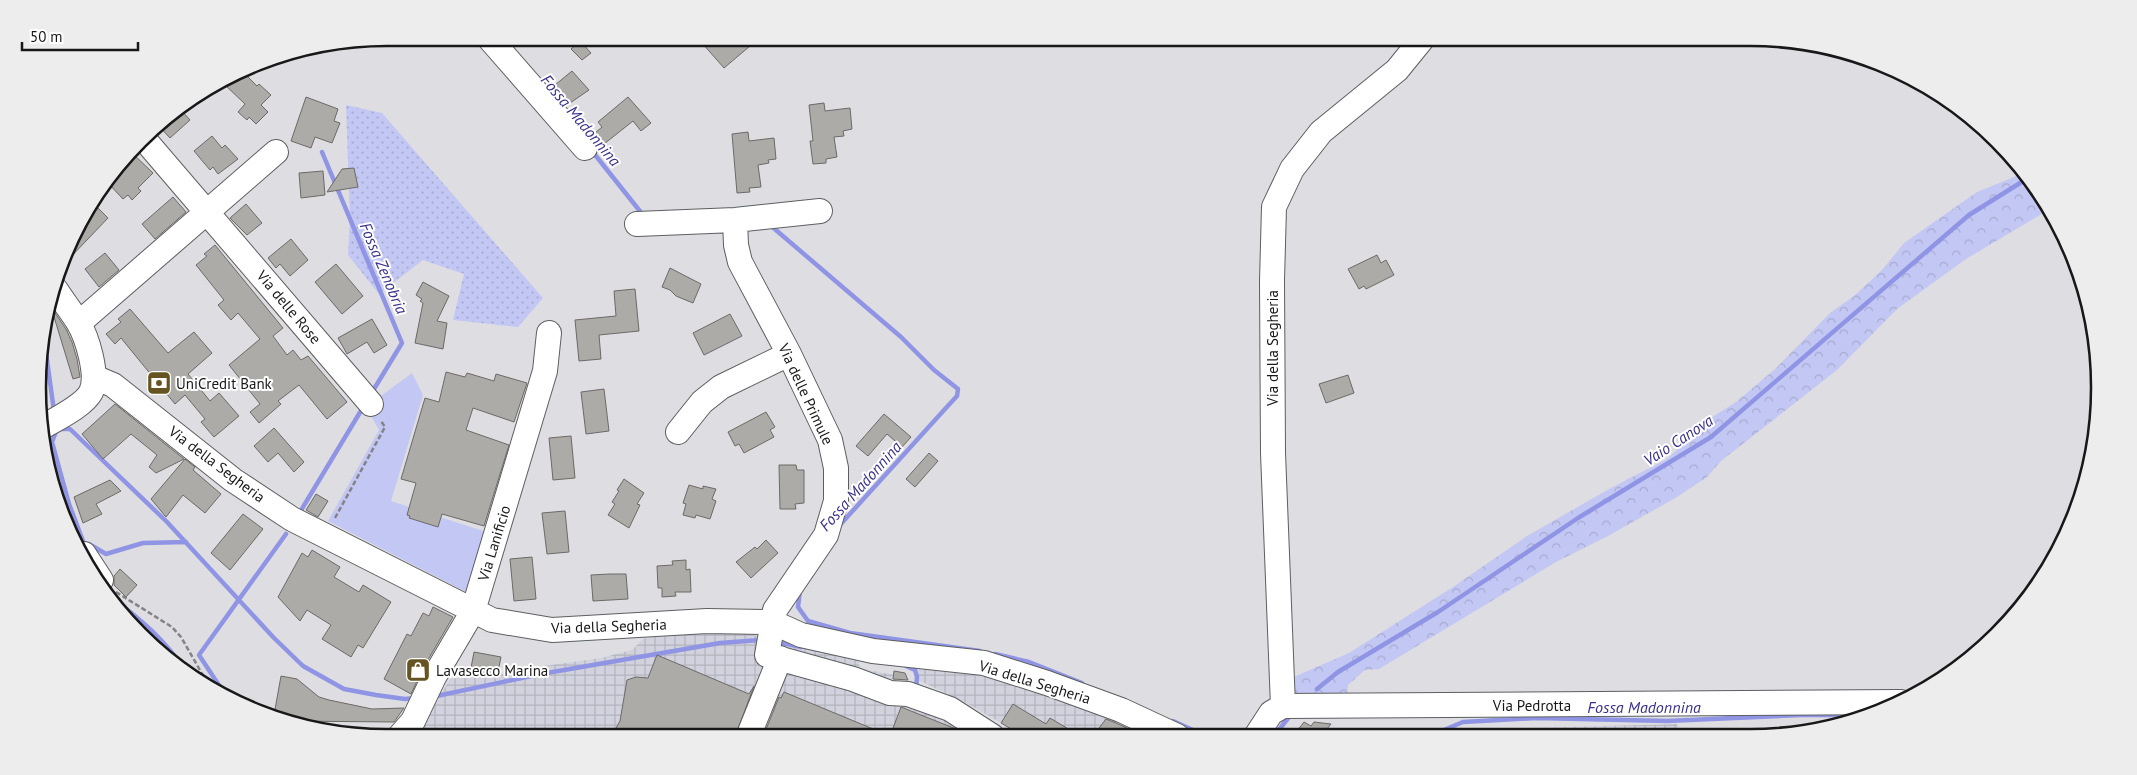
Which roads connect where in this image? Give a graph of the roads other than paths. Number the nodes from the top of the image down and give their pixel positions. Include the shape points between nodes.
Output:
1 (496, 46) edge
2 (1416, 46) edge
3 (148, 144) edge
4 (585, 148) dead end
5 (276, 152) dead end
6 (207, 211) junction
7 (820, 211) dead end
8 (735, 220) junction
9 (637, 224) dead end
10 (59, 295) edge
11 (79, 323) junction
12 (548, 333) dead end
13 (788, 354) junction
14 (94, 377) junction
15 (371, 404) road end
16 (48, 424) edge
17 (678, 432) dead end
18 (473, 611) junction
19 (772, 622) junction
20 (780, 658) junction
21 (1882, 702) edge
22 (1283, 706) junction
23 (406, 729) edge
24 (751, 729) edge
25 (981, 729) edge
26 (1162, 729) edge
27 (1261, 729) edge

1 - 4 street
2 - 22 street, Via della Segheria via 1397,70 1321,132 1292,168 1274,207 1273,453
3 - 6 street, Via delle Rose
5 - 6 street
6 - 11 street
6 - 15 street, Via delle Rose
7 - 8 street
8 - 9 street
8 - 13 street, Via delle Primule via 740,262
10 - 11 street
11 - 14 street via 90,351
12 - 18 street, Via Lanificio via 545,371
13 - 17 street via 721,387 702,402
13 - 19 street, Via delle Primule via 830,440 836,468 836,501 826,535 775,610
14 - 16 street via 91,392 77,406
14 - 18 street, Via della Segheria via 113,385 233,480 292,519
18 - 19 street, Via della Segheria via 492,620 552,630 707,621
18 - 23 street, Via Lanificio
19 - 20 street, Via delle Primule via 767,655
19 - 26 street, Via della Segheria via 801,635 873,651 984,663 1121,710
20 - 24 street
20 - 25 street via 853,678 890,693 908,694 950,709
21 - 22 street, Via Pedrotta
22 - 27 street via 1271,713

